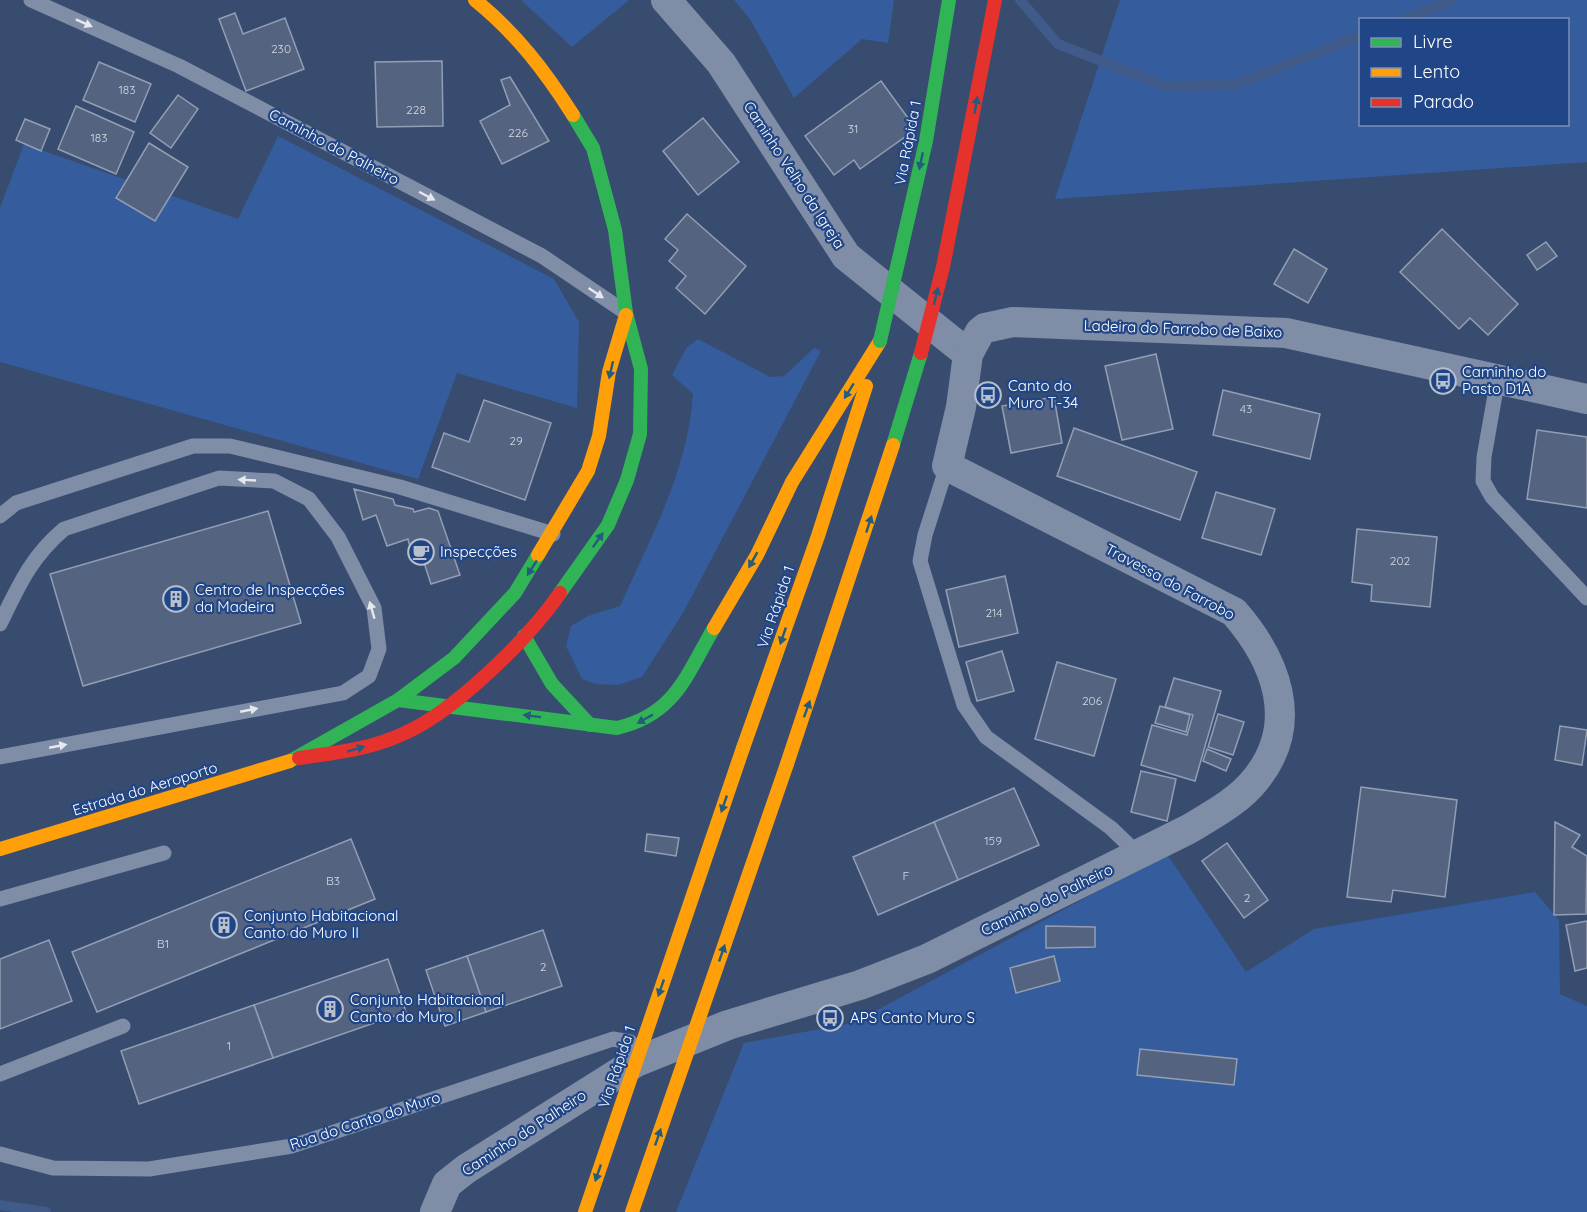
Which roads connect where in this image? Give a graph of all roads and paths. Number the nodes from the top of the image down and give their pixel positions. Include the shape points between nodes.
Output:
1 (31, 0) edge
2 (475, 0) edge
3 (666, 0) edge
4 (949, 0) edge
5 (994, 0) edge
6 (626, 313) junction
7 (880, 341) junction
8 (968, 354) junction
9 (1498, 378) junction
10 (1587, 399) edge
11 (946, 466) junction
12 (0, 516) edge
13 (553, 534) junction
14 (1587, 598) edge
15 (0, 624) edge
16 (524, 636) junction
17 (398, 700) junction
18 (446, 707) junction
19 (590, 724) junction
20 (0, 757) edge
21 (299, 758) junction
22 (0, 849) edge
23 (164, 853) dead end
24 (1140, 855) junction
25 (0, 899) edge
26 (123, 1026) dead end
27 (636, 1062) junction
28 (0, 1074) edge
29 (0, 1154) edge
30 (435, 1212) edge
31 (585, 1212) edge
32 (632, 1212) edge

1 -> 6 lane, Caminho do Palheiro via 179,66 542,256
2 - 6 main road, Estrada do Aeroporto via 505,24 550,79 593,148 615,230
3 - 8 street, Caminho Velho da Igreja via 721,63 846,256
4 -> 7 main road, Via Rápida 1, bridge via 926,141
32 -> 5 main road, bridge via 873,512 921,353 943,267
6 -> 13 main road, Estrada do Aeroporto via 588,471
16 -> 6 main road, Estrada do Aeroporto via 557,598 608,525 627,480 640,434 641,369
7 -> 19 main road via 792,482 757,555 672,700 642,722 616,728
7 -> 31 main road, Via Rápida 1, bridge via 818,536
8 - 9 street, Ladeira do Farrobo de Baixo via 985,328 1013,322 1286,333
8 - 11 street via 961,407
9 - 10 street, Ladeira do Farrobo de Baixo
9 - 14 lane via 1483,481 1492,497
11 - 24 lane via 920,561 964,705 986,737 1111,828
11 - 24 street, Travessa do Farrobo via 1234,612 1254,635 1269,662 1278,685 1280,712 1275,742 1255,780 1226,806
12 - 13 lane via 16,503 193,446 230,446 400,487
13 -> 17 main road, Estrada do Aeroporto via 515,593 454,658
20 -> 15 lane via 343,693 369,676 379,649 374,608 338,537 309,499 274,481 219,478 64,529 28,566
16 - 18 main road, Estrada do Aeroporto via 494,668
16 - 19 main road via 538,669 554,691
17 - 18 main road
17 - 21 main road, Estrada do Aeroporto
19 -> 18 main road
21 -> 18 main road, Estrada do Aeroporto via 363,748 406,733
21 - 22 main road, Estrada do Aeroporto
23 - 25 lane
24 - 27 street, Caminho do Palheiro via 927,959 860,985 728,1025
26 - 28 lane
27 - 29 lane, Rua do Canto do Muro via 630,1042 613,1039 292,1146 148,1169 53,1168
27 - 30 street, Caminho do Palheiro via 466,1169 447,1184

